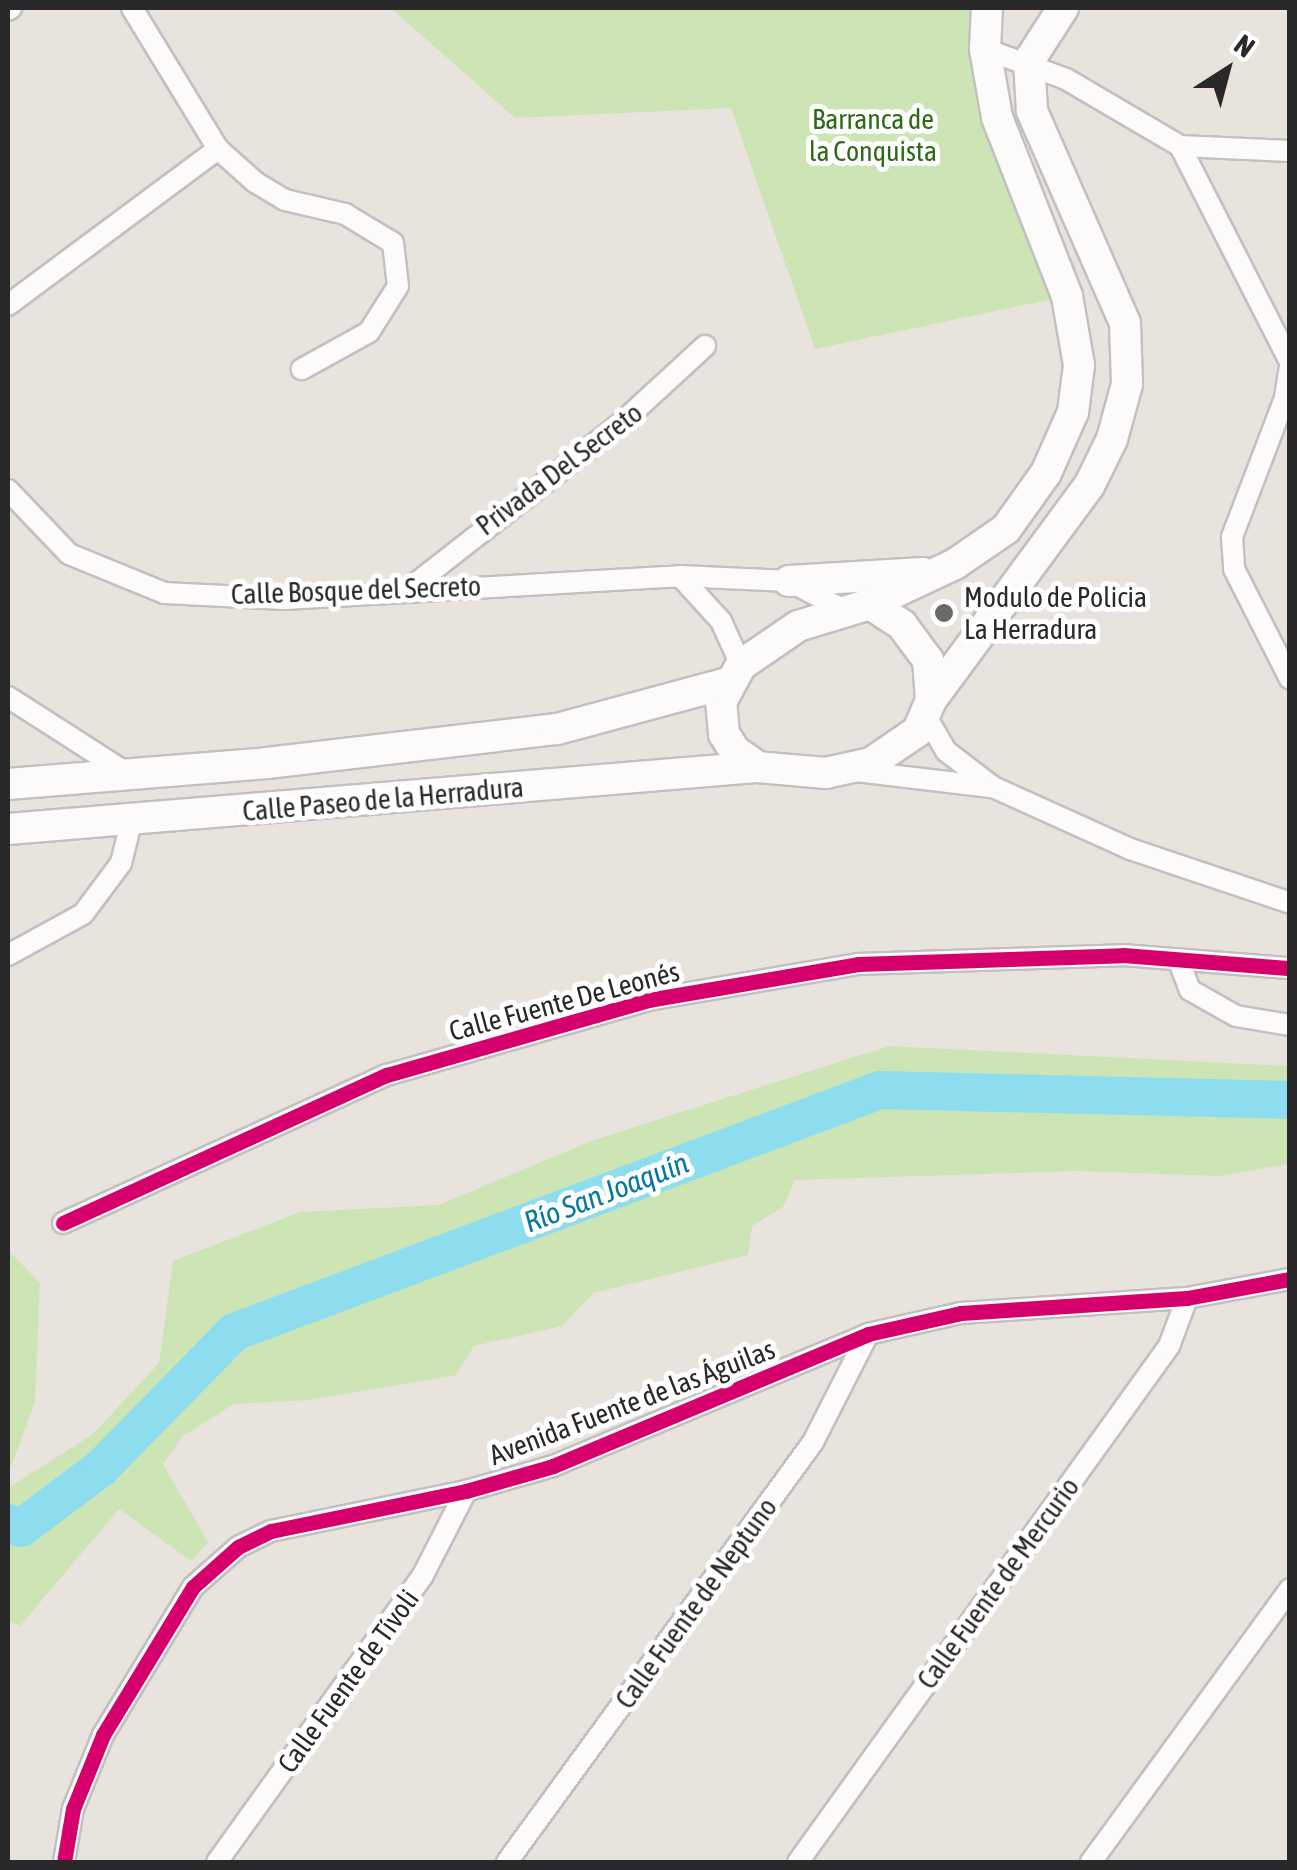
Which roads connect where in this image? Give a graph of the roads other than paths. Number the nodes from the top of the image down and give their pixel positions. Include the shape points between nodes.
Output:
1 (132, 8) edge
2 (987, 8) edge
3 (1063, 8) edge
4 (984, 49) junction
5 (1029, 61) junction
6 (1180, 146) junction
7 (218, 149) junction
8 (1290, 151) edge
9 (8, 305) edge
10 (705, 346) dead end
11 (1290, 364) edge
12 (302, 369) dead end
13 (8, 490) edge
14 (972, 552) junction
15 (936, 573) junction
16 (680, 576) junction
17 (789, 581) junction
18 (410, 588) junction
19 (1010, 592) junction
20 (857, 608) junction
21 (734, 674) junction
22 (1290, 680) edge
23 (8, 697) edge
24 (929, 709) junction
25 (267, 763) junction
26 (758, 767) junction
27 (845, 770) junction
28 (132, 776) junction
29 (8, 784) edge
30 (993, 788) junction
31 (131, 822) junction
32 (8, 828) edge
33 (1290, 903) edge
34 (8, 955) edge
35 (1178, 960) junction
36 (1290, 968) edge
37 (1290, 1025) edge
38 (63, 1224) dead end
39 (1290, 1280) edge
40 (1187, 1298) junction
41 (868, 1334) junction
42 (466, 1492) junction
43 (1290, 1589) edge
44 (64, 1862) edge
45 (217, 1862) edge
46 (507, 1862) edge
47 (798, 1862) edge
48 (1090, 1862) edge

1 - 7 street
2 - 4 main road
3 - 5 main road
4 - 5 street
4 - 14 main road via 997,117 1067,296 1079,365 1074,412 1046,473 1006,529
5 - 6 street
5 - 19 main road via 1032,111 1125,324 1128,384 1089,486
6 - 8 street
6 - 11 street
7 - 9 street
7 - 12 street via 285,200 345,214 393,243 398,286 369,332
10 - 18 street, Privada Del Secreto via 620,425
11 - 22 street via 1285,398 1232,537 1234,569
13 - 18 street, Calle Bosque del Secreto via 68,554 164,594 285,599
14 - 15 main road
14 - 19 main road
15 - 17 main road
15 - 20 main road
16 - 17 street, Calle Bosque del Secreto
16 - 18 street, Calle Bosque del Secreto
16 - 21 street via 720,621
17 - 20 street, Calle Bosque del Secreto
19 - 24 main road
20 - 21 main road via 798,626
20 - 24 main road via 916,641 928,660
21 - 25 main road, Calle Paseo de la Herradura via 558,729
21 - 26 main road via 724,734
23 - 28 street
24 - 27 main road via 902,746
24 - 30 street via 946,751
25 - 28 main road, Calle Paseo de la Herradura
25 - 31 main road
26 - 27 main road
26 - 31 main road, Calle Paseo de la Herradura
27 - 30 street
28 - 29 main road, Calle Paseo de la Herradura
30 - 33 street via 1130,849
31 - 32 main road, Calle Paseo de la Herradura
31 - 34 street via 122,863 83,914
35 - 36 street, Calle Fuente De Leonés
35 - 37 street via 1190,990 1236,1016
35 - 38 street, Calle Fuente De Leonés via 858,964 648,1000 388,1075
39 - 40 street, Avenida Fuente de las Águilas
40 - 41 street, Avenida Fuente de las Águilas via 961,1313
40 - 47 street, Calle Fuente de Mercurio via 1169,1346
41 - 42 street, Avenida Fuente de las Águilas via 552,1466
41 - 46 street, Calle Fuente de Neptuno via 813,1442
42 - 44 street, Avenida Fuente de las Águilas via 271,1531 238,1547 193,1587 103,1735 73,1808
42 - 45 street, Calle Fuente de Tívoli via 422,1577
43 - 48 street

